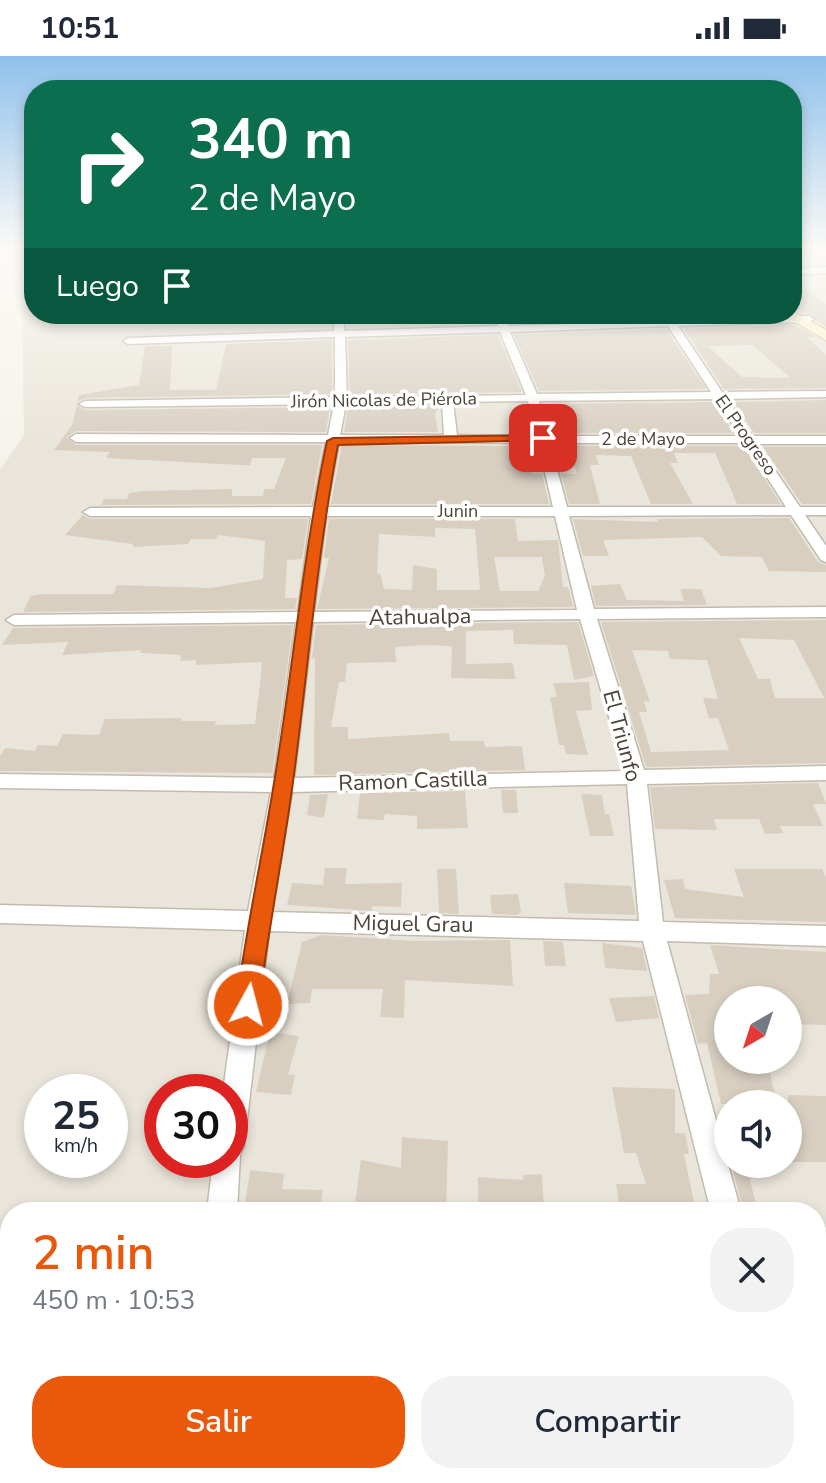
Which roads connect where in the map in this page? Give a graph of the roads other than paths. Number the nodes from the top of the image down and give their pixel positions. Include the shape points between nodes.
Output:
1 (802, 316) edge
2 (802, 318) edge
3 (340, 324) edge
4 (479, 324) edge
5 (503, 324) edge
6 (672, 324) edge
7 (826, 327) edge
8 (341, 336) junction
9 (826, 336) edge
10 (128, 341) dead end
11 (826, 394) edge
12 (717, 396) junction
13 (447, 399) junction
14 (533, 399) junction
15 (341, 400) junction
16 (85, 404) dead end
17 (76, 438) dead end
18 (543, 438) junction
19 (750, 439) junction
20 (451, 440) junction
21 (826, 440) edge
22 (333, 441) junction
23 (563, 510) junction
24 (798, 510) junction
25 (826, 511) edge
26 (90, 512) dead end
27 (319, 512) junction
28 (826, 557) edge
29 (826, 612) edge
30 (587, 615) junction
31 (303, 618) junction
32 (14, 620) dead end
33 (826, 773) edge
34 (636, 775) junction
35 (0, 781) edge
36 (283, 785) junction
37 (0, 914) edge
38 (258, 920) junction
39 (652, 929) junction
40 (826, 936) edge
41 (239, 1074) edge
42 (226, 1178) edge
43 (223, 1202) edge
44 (723, 1202) edge

1 - 7 main road
2 - 9 main road
3 - 8 street
4 - 8 street
5 - 14 street, El Triunfo
6 - 12 street, El Progreso
8 - 10 street
8 - 15 street
11 - 12 street, Jirón Nicolas de Piérola
12 - 14 street, Jirón Nicolas de Piérola
12 - 19 street, El Progreso
13 - 14 street, Jirón Nicolas de Piérola
13 - 15 street, Jirón Nicolas de Piérola
13 - 20 street
14 - 18 street, El Triunfo
15 - 16 street, Jirón Nicolas de Piérola
15 - 22 street
17 - 22 street, 2 de Mayo
18 - 19 street, 2 de Mayo
18 - 20 street, 2 de Mayo
18 - 23 street, El Triunfo
19 - 21 street, 2 de Mayo
19 - 24 street, El Progreso
20 - 22 street, 2 de Mayo
22 - 27 street
23 - 24 street, Junin
23 - 27 street, Junin
23 - 30 street, El Triunfo
24 - 25 street, Junin
24 - 28 street, El Progreso
26 - 27 street, Junin
27 - 31 street
29 - 30 street, Atahualpa
30 - 31 street, Atahualpa
30 - 34 street, El Triunfo
31 - 32 street, Atahualpa
31 - 36 street
33 - 34 street, Ramon Castilla
34 - 36 street, Ramon Castilla
34 - 39 street, El Triunfo
35 - 36 street, Ramon Castilla
36 - 38 street
37 - 38 street, Miguel Grau
38 - 39 street, Miguel Grau
38 - 41 street
39 - 40 street, Miguel Grau
39 - 44 street, El Triunfo
42 - 43 street

